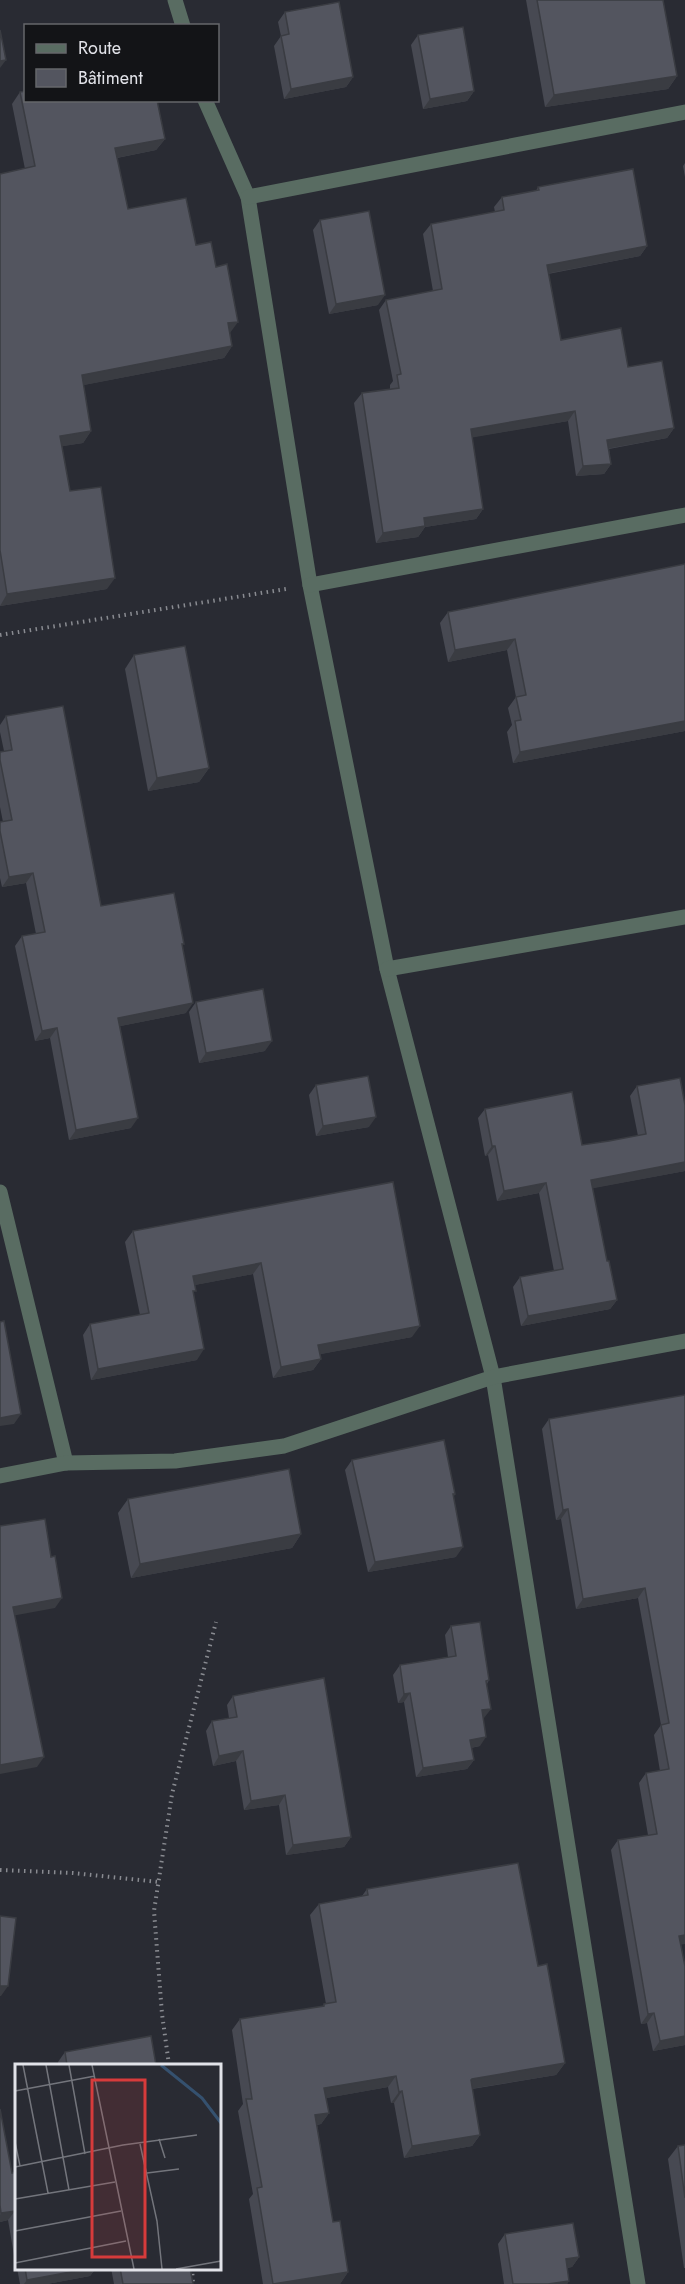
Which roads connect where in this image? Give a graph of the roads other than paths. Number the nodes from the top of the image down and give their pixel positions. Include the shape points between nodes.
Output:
1 (175, 0) edge
2 (182, 24) edge
3 (207, 102) edge
4 (685, 112) edge
5 (248, 196) junction
6 (685, 515) edge
7 (310, 585) junction
8 (685, 917) edge
9 (387, 969) junction
10 (0, 1192) edge
11 (685, 1341) edge
12 (493, 1377) junction
13 (66, 1463) junction
14 (0, 1476) edge
15 (638, 2284) edge

1 - 2 street
3 - 5 street
4 - 5 street
5 - 7 street
6 - 7 street
7 - 9 street
8 - 9 street
9 - 12 street
10 - 13 street
11 - 12 street
12 - 13 street via 284,1446 175,1461
12 - 15 street
13 - 14 street

